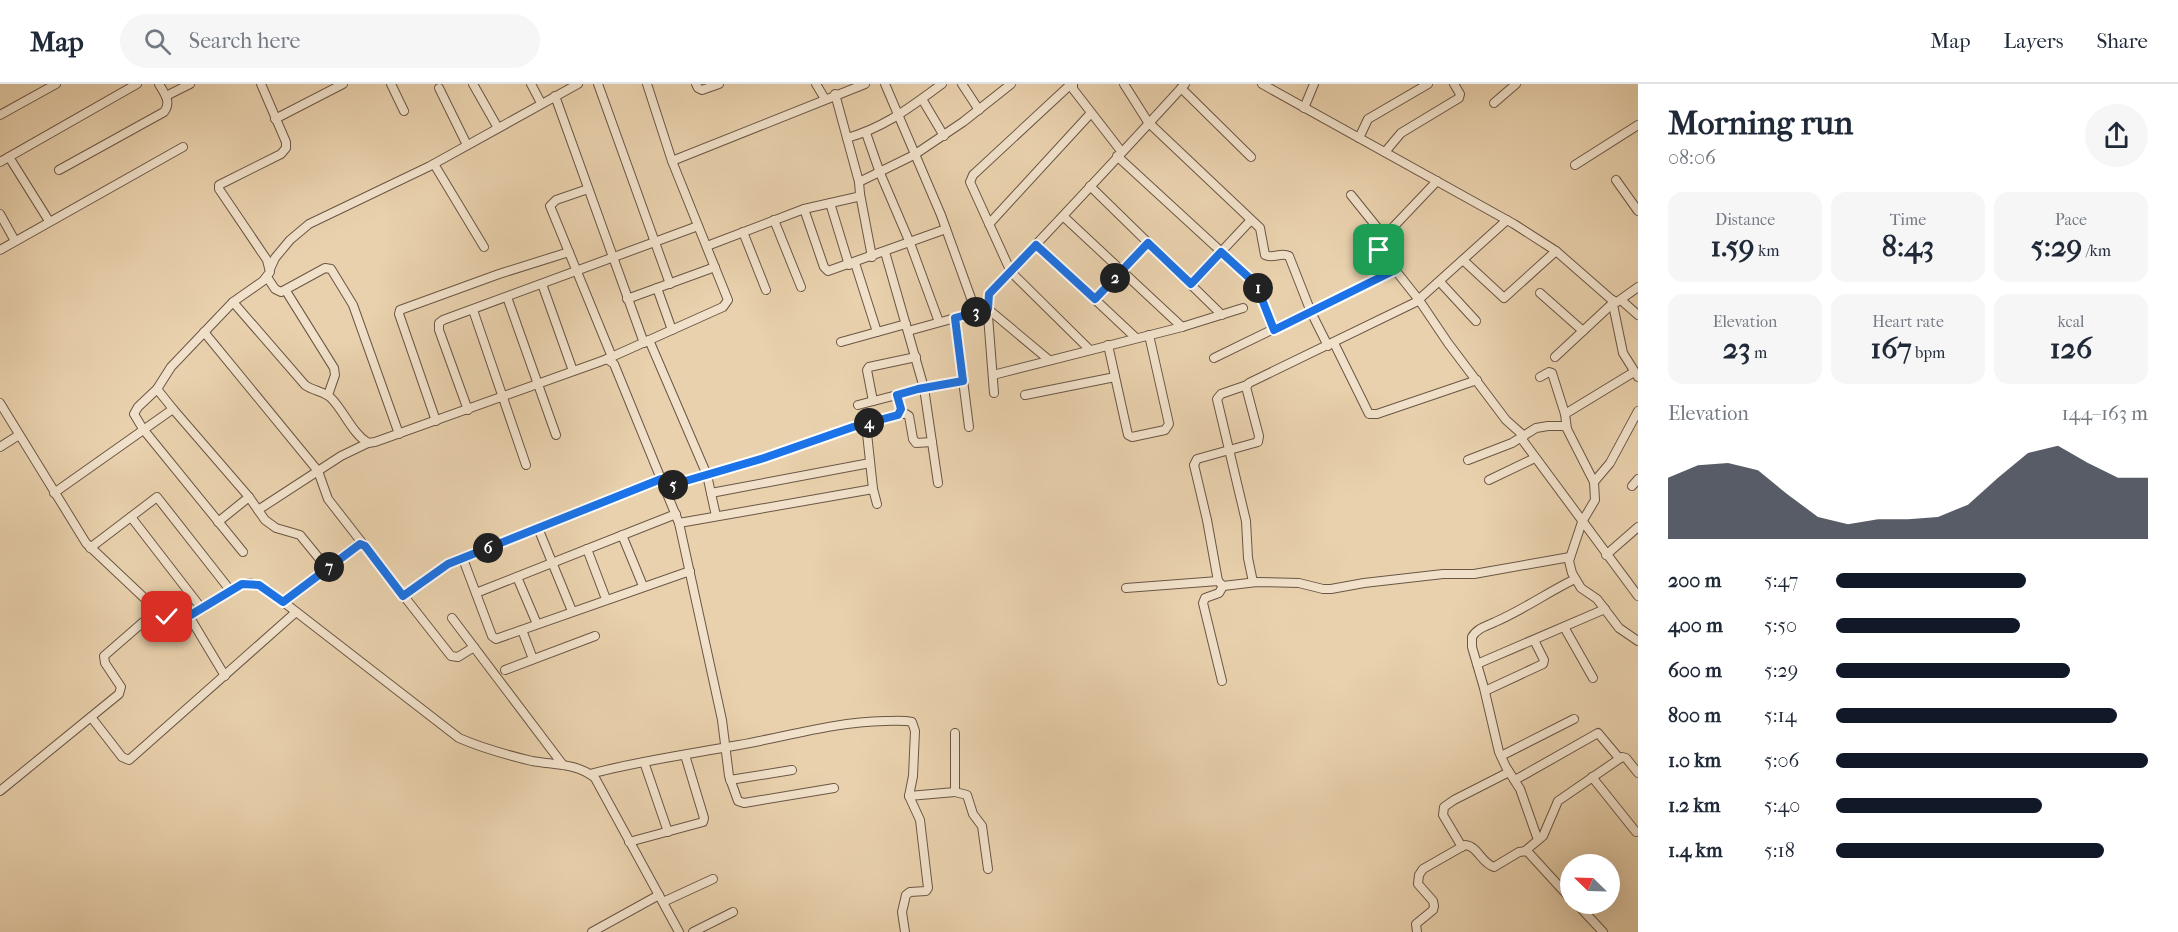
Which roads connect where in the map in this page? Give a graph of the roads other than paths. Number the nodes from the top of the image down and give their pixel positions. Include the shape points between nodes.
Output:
1 (56, 84) edge
2 (137, 84) edge
3 (159, 84) edge
4 (190, 84) edge
5 (261, 84) edge
6 (343, 84) edge
7 (391, 84) edge
8 (474, 84) edge
9 (531, 84) edge
10 (578, 84) edge
11 (598, 84) edge
12 (647, 84) edge
13 (696, 84) edge
14 (719, 84) edge
15 (816, 84) edge
16 (865, 84) edge
17 (885, 84) edge
18 (942, 84) edge
19 (962, 84) edge
20 (1072, 84) edge
21 (1124, 84) edge
22 (1262, 84) edge
23 (1314, 84) edge
24 (1428, 84) edge
25 (1454, 84) edge
26 (1516, 84) edge
27 (1008, 85) edge
28 (1183, 86) edge
29 (439, 88) dead end
30 (835, 94) junction
31 (166, 96) junction
32 (555, 96) junction
33 (825, 99) junction
34 (922, 99) junction
35 (541, 103) junction
36 (1494, 104) dead end
37 (1304, 108) junction
38 (979, 110) junction
39 (404, 111) dead end
40 (1091, 113) junction
41 (0, 115) edge
42 (899, 116) junction
43 (275, 119) junction
44 (1148, 122) junction
45 (1638, 125) edge
46 (498, 128) junction
47 (866, 133) junction
48 (944, 136) junction
49 (847, 138) junction
50 (1359, 138) junction
51 (467, 146) junction
52 (183, 147) dead end
53 (1385, 152) junction
54 (1119, 153) junction
55 (914, 155) junction
56 (9, 157) junction
57 (1251, 157) dead end
58 (672, 161) junction
59 (0, 162) edge
60 (434, 164) junction
61 (1575, 165) dead end
62 (59, 170) dead end
63 (880, 173) junction
64 (1616, 180) dead end
65 (1437, 181) junction
66 (859, 182) junction
67 (1090, 186) junction
68 (588, 189) junction
69 (860, 194) junction
70 (1351, 195) dead end
71 (830, 203) junction
72 (804, 209) junction
73 (1638, 211) edge
74 (0, 214) edge
75 (1063, 216) junction
76 (774, 220) junction
77 (1251, 220) junction
78 (1508, 220) junction
79 (49, 221) junction
80 (988, 224) junction
81 (698, 226) junction
82 (946, 229) junction
83 (743, 232) junction
84 (1384, 236) junction
85 (15, 241) junction
86 (655, 242) junction
87 (910, 243) junction
88 (1148, 243) junction
89 (1036, 245) junction
90 (707, 246) junction
91 (484, 247) dead end
92 (0, 250) edge
93 (1556, 251) junction
94 (569, 252) junction
95 (885, 252) junction
96 (1221, 252) junction
97 (872, 257) junction
98 (612, 258) junction
99 (1463, 260) junction
100 (852, 263) junction
101 (715, 267) junction
102 (1395, 270) junction
103 (577, 271) junction
104 (1122, 271) junction
105 (1011, 272) junction
106 (268, 273) junction
107 (1440, 282) junction
108 (542, 284) junction
109 (670, 284) junction
110 (1191, 284) junction
111 (1638, 286) edge
112 (801, 287) dead end
113 (657, 288) junction
114 (766, 290) dead end
115 (286, 291) junction
116 (1540, 293) dead end
117 (507, 297) junction
118 (627, 299) junction
119 (1095, 299) junction
120 (1419, 300) junction
121 (1615, 301) junction
122 (233, 302) junction
123 (1243, 308) dead end
124 (988, 309) junction
125 (472, 310) junction
126 (976, 312) junction
127 (1311, 312) junction
128 (1222, 315) junction
129 (1638, 315) edge
130 (955, 318) junction
131 (1476, 321) dead end
132 (939, 322) junction
133 (1182, 327) junction
134 (907, 328) junction
135 (672, 330) junction
136 (1274, 330) junction
137 (1582, 331) junction
138 (877, 332) junction
139 (204, 333) junction
140 (1149, 335) junction
141 (1136, 338) junction
142 (646, 342) junction
143 (840, 342) dead end
144 (1331, 344) junction
145 (1108, 345) junction
146 (1090, 350) junction
147 (916, 357) junction
148 (1555, 357) dead end
149 (609, 358) junction
150 (1214, 358) dead end
151 (1048, 360) junction
152 (573, 371) junction
153 (1636, 374) edge
154 (993, 375) junction
155 (1540, 376) dead end
156 (1115, 377) junction
157 (1477, 380) junction
158 (963, 381) junction
159 (537, 385) junction
160 (1247, 385) junction
161 (924, 388) junction
162 (157, 389) junction
163 (994, 393) dead end
164 (328, 395) junction
165 (897, 395) junction
166 (1025, 395) dead end
167 (504, 397) junction
168 (873, 401) junction
169 (0, 403) edge
170 (858, 405) dead end
171 (173, 409) junction
172 (468, 410) junction
173 (1638, 411) edge
174 (900, 414) junction
175 (1565, 414) junction
176 (436, 421) junction
177 (866, 424) junction
178 (1566, 426) junction
179 (969, 427) dead end
180 (143, 429) junction
181 (399, 434) junction
182 (19, 435) junction
183 (556, 435) dead end
184 (1522, 437) junction
185 (932, 442) junction
186 (368, 443) junction
187 (0, 447) edge
188 (1230, 451) junction
189 (1535, 458) junction
190 (1468, 459) dead end
191 (870, 463) junction
192 (526, 465) dead end
193 (318, 471) junction
194 (707, 475) junction
195 (1489, 480) dead end
196 (1594, 482) junction
197 (663, 483) junction
198 (938, 483) dead end
199 (873, 489) junction
200 (711, 493) junction
201 (54, 494) junction
202 (249, 497) junction
203 (877, 504) dead end
204 (258, 510) junction
205 (676, 514) junction
206 (716, 516) junction
207 (131, 517) junction
208 (219, 522) junction
209 (1582, 522) junction
210 (679, 523) junction
211 (1638, 527) edge
212 (538, 528) junction
213 (622, 535) junction
214 (363, 544) junction
215 (90, 548) junction
216 (587, 549) junction
217 (243, 552) dead end
218 (1606, 555) junction
219 (1570, 557) junction
220 (462, 559) junction
221 (552, 563) junction
222 (327, 568) junction
223 (690, 571) junction
224 (517, 577) junction
225 (1575, 579) junction
226 (1253, 582) junction
227 (1220, 583) junction
228 (643, 586) junction
229 (1126, 588) dead end
230 (230, 590) junction
231 (476, 593) junction
232 (403, 596) junction
233 (1638, 596) edge
234 (606, 599) junction
235 (283, 602) junction
236 (202, 609) junction
237 (1605, 609) junction
238 (157, 610) junction
239 (572, 611) junction
240 (297, 612) junction
241 (189, 616) junction
242 (452, 618) dead end
243 (537, 624) junction
244 (1564, 627) junction
245 (522, 630) junction
246 (595, 636) dead end
247 (1534, 640) junction
248 (1638, 641) edge
249 (474, 647) junction
250 (533, 659) junction
251 (1477, 664) junction
252 (505, 670) dead end
253 (225, 676) junction
254 (1593, 678) dead end
255 (1222, 681) dead end
256 (1485, 691) junction
257 (91, 717) junction
258 (1574, 719) dead end
259 (955, 733) dead end
260 (726, 748) junction
261 (685, 755) junction
262 (1501, 756) junction
263 (1619, 758) junction
264 (644, 762) junction
265 (564, 765) junction
266 (792, 770) dead end
267 (1509, 772) junction
268 (1638, 773) edge
269 (590, 774) junction
270 (1592, 777) junction
271 (730, 780) junction
272 (1515, 780) junction
273 (834, 788) dead end
274 (0, 791) edge
275 (955, 792) junction
276 (909, 796) junction
277 (668, 832) junction
278 (1636, 832) dead end
279 (1538, 840) junction
280 (629, 842) junction
281 (1462, 847) junction
282 (1525, 851) junction
283 (988, 869) dead end
284 (713, 879) dead end
285 (1560, 887) edge
286 (661, 898) junction
287 (733, 912) dead end
288 (1586, 914) edge
289 (592, 932) edge
290 (679, 932) edge
291 (693, 932) edge
292 (905, 932) edge
293 (1417, 932) edge
294 (1603, 932) edge

1 - 41 street
2 - 56 street
3 - 31 street
4 - 31 street
5 - 43 street
6 - 43 street
7 - 39 street
8 - 46 street
9 - 35 street
10 - 32 street
11 - 86 street
12 - 58 street
13 - 14 street via 702,90
15 - 33 street
16 - 30 street
17 - 42 street
18 - 34 street
19 - 38 street
20 - 40 street
20 - 80 street via 971,178 970,186
21 - 44 street
22 - 37 street
23 - 37 street
24 - 50 street via 1368,119
25 - 53 street via 1459,98 1401,133
26 - 36 street
27 - 38 street
28 - 44 street
28 - 57 street
29 - 51 street
30 - 33 street
30 - 49 street
31 - 62 street via 168,106 162,114
32 - 35 street
32 - 68 street
33 - 58 street
34 - 42 street
34 - 48 street
35 - 46 street
37 - 50 street
38 - 48 street
40 - 54 street
40 - 80 street
42 - 47 street
42 - 55 street
43 - 106 street via 287,145 284,152 219,185 267,260
44 - 54 street
44 - 77 street
45 - 61 street
46 - 51 street
47 - 49 street
47 - 63 street
48 - 55 street
49 - 66 street
50 - 53 street
51 - 60 street
52 - 79 street
53 - 65 street
54 - 67 street
54 - 96 street
55 - 63 street
55 - 82 street
56 - 59 street
56 - 79 street
58 - 81 street
60 - 91 street
60 - 106 street via 300,230 275,258
63 - 66 street
63 - 87 street
64 - 73 street
65 - 78 street
65 - 84 street
66 - 69 street
67 - 75 street
67 - 88 street
68 - 94 street via 550,204
68 - 98 street
69 - 71 street
69 - 97 street
70 - 84 street
71 - 72 street
71 - 100 street
72 - 76 street
72 - 100 street via 826,269 831,271
74 - 85 street
75 - 89 street
75 - 104 street
76 - 83 street
76 - 112 street
77 - 96 street
77 - 127 street via 1262,231 1265,255 1289,255
78 - 93 street
78 - 99 street
79 - 85 street
80 - 105 street
81 - 86 street
81 - 90 street
82 - 87 street
82 - 126 street
83 - 90 street
83 - 114 street
84 - 102 street via 1377,247
85 - 92 street
86 - 98 street
86 - 109 street
87 - 95 street
87 - 132 street
88 - 104 street
88 - 110 street
89 - 105 street
89 - 119 street
90 - 101 street
93 - 99 street via 1504,298
93 - 121 street
94 - 103 street
94 - 176 street via 400,310
95 - 97 street
95 - 134 street
96 - 110 street
96 - 136 street via 1256,284
97 - 100 street
98 - 103 street
98 - 118 street
99 - 107 street
100 - 138 street
101 - 109 street
101 - 135 street via 727,295 726,304
102 - 120 street
102 - 127 street
103 - 108 street
103 - 149 street
104 - 119 street
104 - 133 street
105 - 124 street via 989,294
105 - 146 street
106 - 115 street via 278,292
106 - 122 street
107 - 120 street
107 - 131 street
108 - 117 street
108 - 152 street
109 - 113 street
110 - 128 street
111 - 121 street
113 - 118 street
113 - 135 street
115 - 164 street via 334,368
115 - 181 street via 325,268 331,269 353,305
116 - 137 street
117 - 125 street
117 - 159 street
118 - 142 street
119 - 141 street
120 - 144 street
120 - 157 street
121 - 129 street
121 - 137 street
121 - 153 street via 1620,346
122 - 139 street
122 - 164 street via 305,385
123 - 128 street
124 - 126 street
124 - 151 street
124 - 154 street
125 - 167 street
125 - 172 street via 443,320 438,326
126 - 130 street
127 - 136 street
127 - 144 street
128 - 133 street
130 - 132 street
130 - 158 street
132 - 134 street
133 - 140 street
134 - 138 street
134 - 147 street
135 - 142 street
136 - 150 street
137 - 148 street
138 - 143 street
139 - 162 street via 171,367
139 - 193 street
140 - 141 street
140 - 156 street via 1167,429 1128,435
141 - 145 street
142 - 149 street
142 - 194 street
144 - 157 street via 1369,414
144 - 160 street
145 - 146 street
145 - 156 street
146 - 151 street
147 - 161 street
147 - 168 street via 869,367
149 - 152 street
149 - 197 street
151 - 154 street
152 - 159 street
153 - 175 street
154 - 163 street
155 - 175 street via 1552,373
156 - 166 street
157 - 184 street
158 - 161 street
158 - 179 street
159 - 167 street
159 - 183 street
160 - 188 street via 1217,399
160 - 188 street via 1259,440
161 - 165 street
161 - 185 street
162 - 171 street
162 - 180 street via 135,410
164 - 186 street
165 - 168 street
165 - 174 street
167 - 172 street
167 - 192 street
168 - 170 street
169 - 182 street
171 - 180 street
171 - 202 street
172 - 176 street
173 - 196 street via 1610,462
174 - 177 street
174 - 185 street via 909,416 916,443
175 - 178 street
176 - 181 street
177 - 191 street
177 - 194 street
178 - 184 street via 1541,427
178 - 196 street
180 - 201 street
180 - 208 street
181 - 186 street
182 - 187 street
182 - 201 street
184 - 189 street
184 - 190 street
185 - 198 street
186 - 193 street
188 - 226 street via 1246,521
188 - 227 street via 1194,462
189 - 195 street
189 - 209 street
191 - 199 street
191 - 200 street
193 - 204 street
193 - 214 street via 328,499
194 - 197 street
194 - 200 street
196 - 209 street via 1595,500
197 - 205 street
197 - 212 street
199 - 203 street
199 - 206 street
200 - 206 street
201 - 215 street
202 - 204 street
202 - 208 street
204 - 222 street via 270,524 303,538
205 - 210 street
205 - 213 street
206 - 210 street
207 - 215 street
207 - 230 street via 157,497
207 - 236 street
208 - 217 street
209 - 218 street
209 - 219 street
210 - 223 street
211 - 218 street
212 - 220 street
212 - 221 street
213 - 216 street
213 - 228 street
214 - 222 street
214 - 232 street
215 - 238 street
216 - 221 street
216 - 234 street
218 - 233 street
219 - 225 street
219 - 226 street via 1474,574 1364,582 1332,589 1303,583
220 - 231 street
220 - 232 street via 438,570
221 - 224 street
221 - 239 street
222 - 235 street
223 - 228 street
223 - 260 street
224 - 231 street
224 - 243 street
225 - 237 street
225 - 251 street via 1474,633 1471,641
226 - 227 street via 1230,586
227 - 229 street
227 - 255 street via 1220,593 1205,598 1203,603
228 - 234 street
230 - 235 street via 251,583
230 - 236 street
231 - 245 street via 493,637 498,639
232 - 249 street via 451,656 459,657
234 - 239 street
235 - 240 street
236 - 241 street
237 - 244 street
237 - 248 street via 1619,628
238 - 241 street via 176,620
238 - 257 street via 104,656 121,691
239 - 243 street
240 - 253 street
240 - 265 street via 459,738 520,758
241 - 253 street
242 - 249 street
243 - 245 street
244 - 247 street
244 - 254 street
245 - 250 street
246 - 250 street
247 - 251 street
247 - 256 street via 1543,664
249 - 265 street
250 - 252 street
251 - 256 street
253 - 257 street via 129,760 122,757
256 - 262 street
257 - 274 street
258 - 262 street
259 - 275 street
260 - 261 street
260 - 271 street
260 - 276 street via 850,722 909,721 915,731
261 - 264 street
261 - 277 street via 704,820
262 - 267 street
263 - 268 street via 1626,758
263 - 270 street
263 - 272 street via 1598,733
264 - 269 street
264 - 277 street
265 - 269 street
266 - 271 street
267 - 272 street
267 - 281 street via 1444,807 1443,815
269 - 280 street via 599,782
270 - 278 street
270 - 279 street via 1558,801
271 - 273 street via 738,801 744,803
272 - 279 street
275 - 276 street
275 - 283 street via 967,795 973,814 981,822
276 - 292 street via 920,820 928,888 906,895 902,912
277 - 280 street
279 - 282 street
280 - 286 street
281 - 282 street via 1473,847 1485,863 1494,867
281 - 293 street via 1419,875 1419,886 1434,906 1416,924
282 - 285 street
284 - 286 street
286 - 289 street
286 - 290 street
287 - 291 street
288 - 294 street

